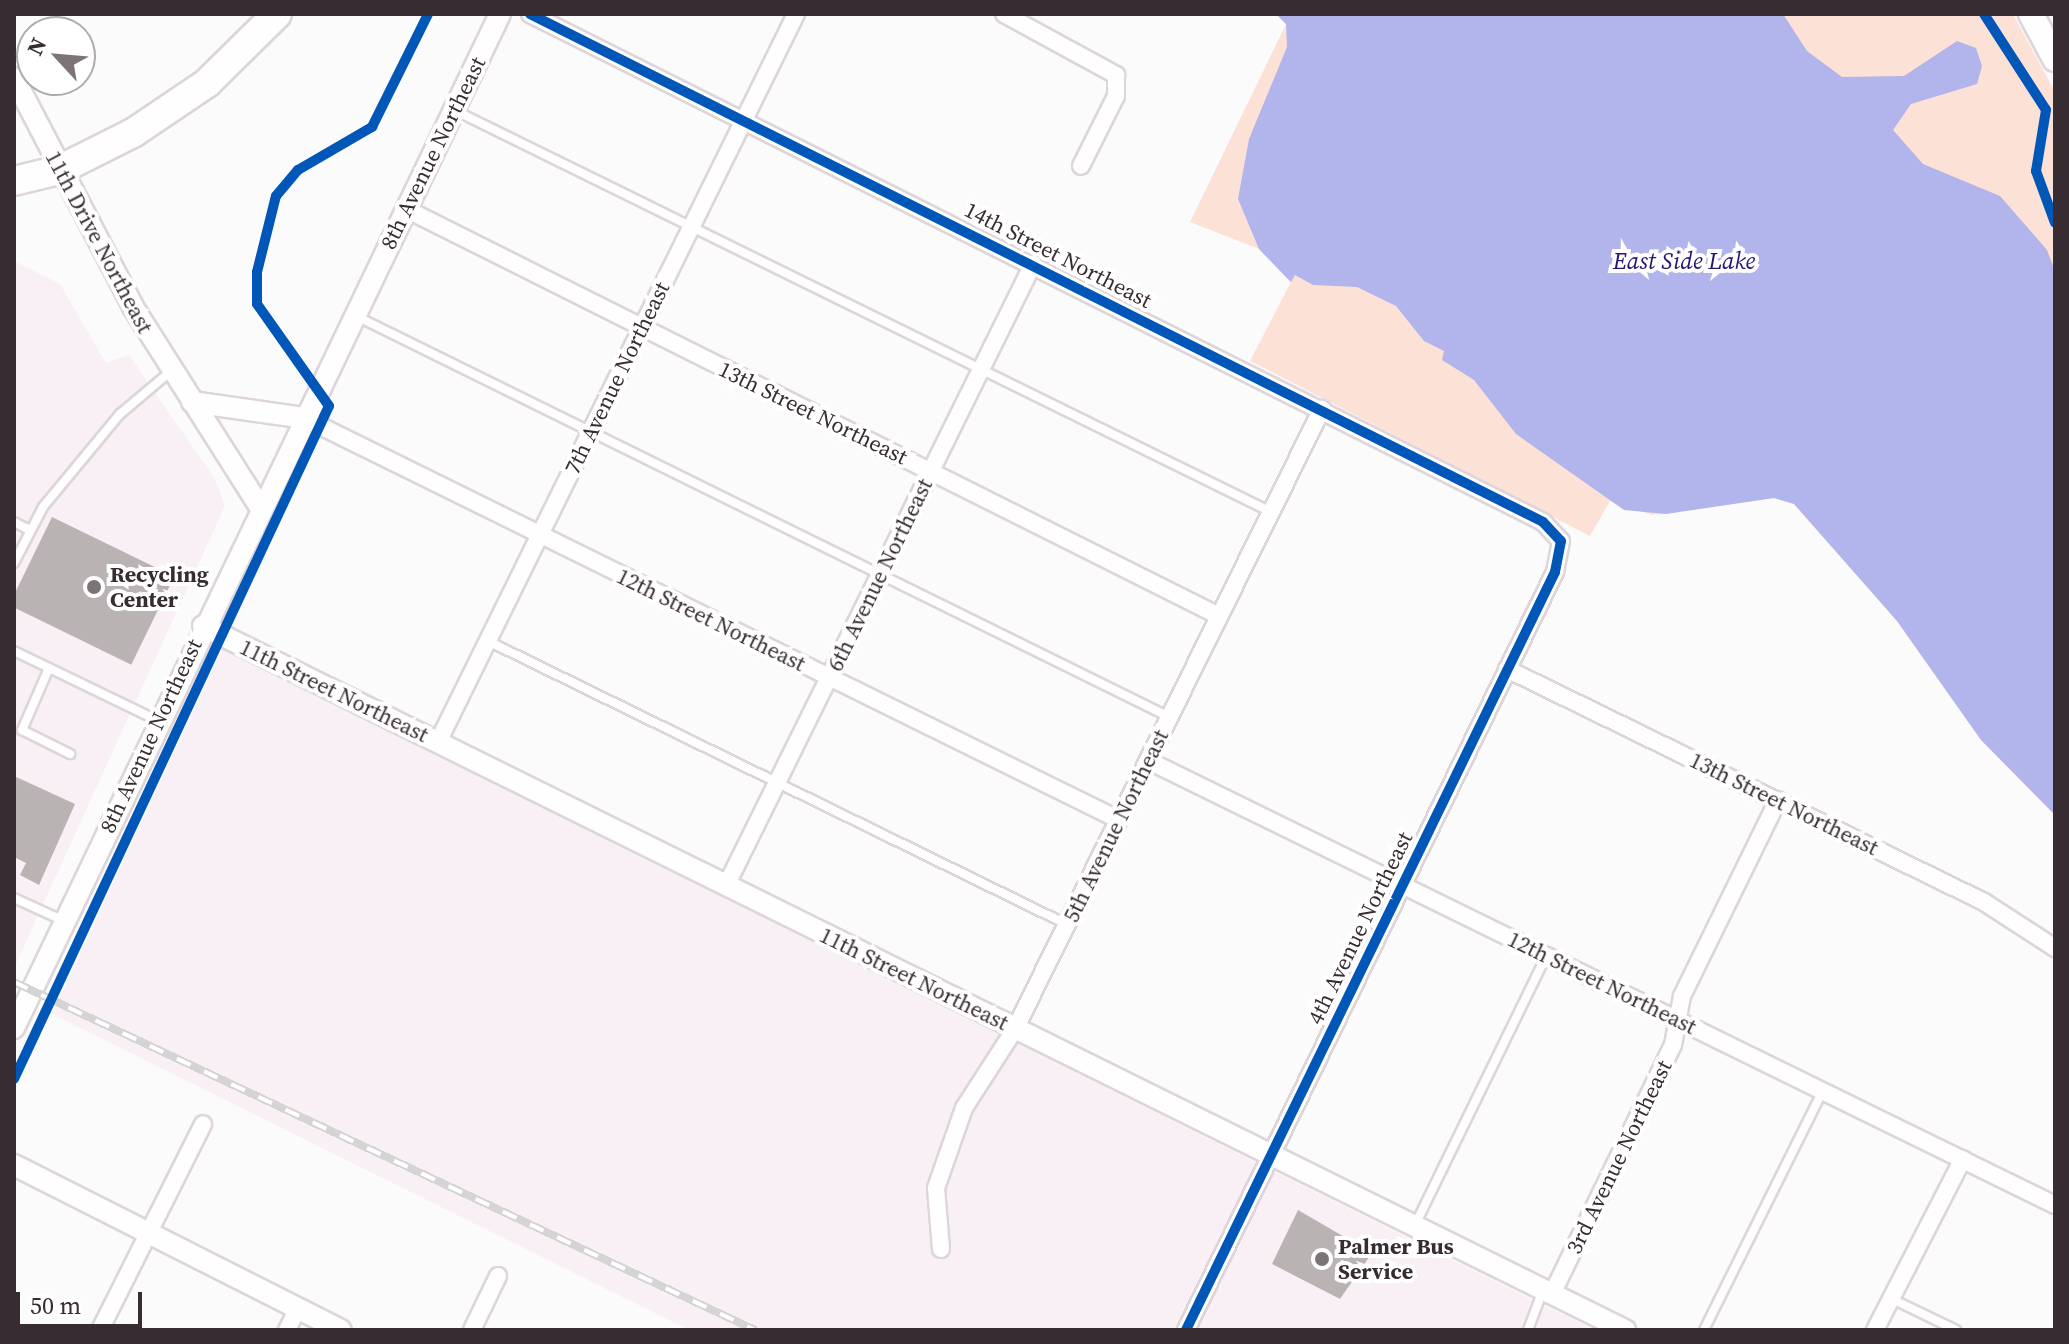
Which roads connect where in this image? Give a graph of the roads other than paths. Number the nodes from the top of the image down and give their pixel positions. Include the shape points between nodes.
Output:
1 (277, 14) edge
2 (500, 14) edge
3 (530, 14) edge
4 (796, 14) edge
5 (1004, 14) edge
6 (2031, 14) edge
7 (2055, 59) edge
8 (23, 96) edge
9 (454, 110) junction
10 (743, 120) junction
11 (1081, 166) dead end
12 (59, 170) junction
13 (14, 181) edge
14 (406, 209) junction
15 (692, 225) junction
16 (1033, 264) junction
17 (355, 315) junction
18 (641, 328) junction
19 (982, 368) junction
20 (172, 371) junction
21 (318, 389) junction
22 (192, 402) junction
23 (267, 409) junction
24 (1322, 409) junction
25 (304, 418) junction
26 (591, 431) junction
27 (932, 471) junction
28 (260, 507) junction
29 (1271, 512) junction
30 (14, 522) edge
31 (30, 530) junction
32 (540, 536) junction
33 (1561, 541) joint
34 (14, 563) edge
35 (880, 576) junction
36 (1219, 616) junction
37 (203, 626) junction
38 (488, 641) junction
39 (14, 651) edge
40 (49, 668) junction
41 (1507, 669) junction
42 (829, 678) junction
43 (1170, 717) junction
44 (159, 721) junction
45 (438, 742) junction
46 (70, 754) dead end
47 (1149, 761) junction
48 (777, 784) junction
49 (1778, 800) junction
50 (1119, 820) junction
51 (726, 886) junction
52 (1403, 886) junction
53 (14, 898) edge
54 (64, 921) junction
55 (1067, 924) junction
56 (2055, 948) edge
57 (1547, 956) junction
58 (1679, 1020) junction
59 (14, 1028) edge
60 (1015, 1029) junction
61 (1823, 1091) junction
62 (203, 1124) dead end
63 (1272, 1157) junction
64 (1963, 1159) junction
65 (14, 1165) edge
66 (2055, 1205) edge
67 (1414, 1227) junction
68 (149, 1233) junction
69 (941, 1249) dead end
70 (498, 1276) dead end
71 (1548, 1292) junction
72 (1892, 1299) junction
73 (298, 1308) junction
74 (100, 1330) edge
75 (287, 1330) edge
76 (341, 1330) edge
77 (472, 1330) edge
78 (1186, 1330) edge
79 (1528, 1330) edge
80 (1625, 1330) edge
81 (1704, 1330) edge
82 (1875, 1330) edge
83 (1956, 1330) edge

1 - 12 highway via 173,108
2 - 9 street, 8th Avenue Northeast
3 - 10 street, 14th Street Northeast
4 - 10 street, 7th Avenue Northeast
5 - 11 street via 1116,75 1116,96
6 - 7 main road
8 - 12 street, 11th Drive Northeast
9 - 14 street, 8th Avenue Northeast
9 - 15 lane
10 - 15 street, 7th Avenue Northeast
10 - 16 street, 14th Street Northeast
12 - 13 highway
12 - 20 street, 11th Drive Northeast
14 - 17 street, 8th Avenue Northeast
14 - 18 street, 13th Street Northeast
15 - 18 street, 7th Avenue Northeast
15 - 19 lane
16 - 19 street, 6th Avenue Northeast
16 - 24 street, 14th Street Northeast
17 - 21 street, 8th Avenue Northeast
17 - 26 lane
18 - 26 street, 7th Avenue Northeast
18 - 27 street, 13th Street Northeast
19 - 27 street, 6th Avenue Northeast
19 - 29 lane
20 - 22 street, 11th Drive Northeast
20 - 31 lane via 120,414
21 - 23 street
21 - 25 street, 8th Avenue Northeast
22 - 23 street
22 - 28 street, 11th Drive Northeast
23 - 25 street
24 - 29 street, 5th Avenue Northeast
24 - 33 street, 14th Street Northeast via 1543,522
25 - 28 street, 8th Avenue Northeast
25 - 32 street, 12th Street Northeast
26 - 32 street, 7th Avenue Northeast
26 - 35 lane
27 - 35 street, 6th Avenue Northeast
27 - 36 street, 13th Street Northeast
28 - 37 street, 8th Avenue Northeast
29 - 36 street, 5th Avenue Northeast
30 - 31 lane
31 - 34 lane
32 - 38 street, 7th Avenue Northeast
32 - 42 street, 12th Street Northeast
33 - 41 street, 4th Avenue Northeast via 1555,572
35 - 42 street, 6th Avenue Northeast
35 - 43 lane
36 - 43 street, 5th Avenue Northeast
37 - 44 street, 8th Avenue Northeast
37 - 45 street, 11th Street Northeast
38 - 45 street, 7th Avenue Northeast
38 - 48 lane
39 - 40 lane
40 - 44 lane
40 - 46 lane via 22,730
41 - 49 street, 13th Street Northeast
41 - 52 street, 4th Avenue Northeast
42 - 48 street, 6th Avenue Northeast
42 - 50 street, 12th Street Northeast
43 - 47 street, 5th Avenue Northeast
44 - 54 street, 8th Avenue Northeast
45 - 51 street, 11th Street Northeast
47 - 50 street, 5th Avenue Northeast
47 - 52 street, 12th Street Northeast
48 - 51 street, 6th Avenue Northeast
48 - 55 lane
49 - 56 street, 13th Street Northeast via 1984,902
49 - 58 street, 3rd Avenue Northeast via 1682,996
50 - 55 street, 5th Avenue Northeast
51 - 60 street, 11th Street Northeast
52 - 57 street, 12th Street Northeast
52 - 63 street, 4th Avenue Northeast
53 - 54 lane
54 - 59 street, 8th Avenue Northeast
55 - 60 street, 5th Avenue Northeast
57 - 58 street, 12th Street Northeast
57 - 67 lane
58 - 61 street, 12th Street Northeast
58 - 71 street, 3rd Avenue Northeast
60 - 63 street, 11th Street Northeast
60 - 69 street, 5th Avenue Northeast via 964,1108 936,1188
61 - 64 street, 12th Street Northeast
61 - 81 lane
62 - 68 street
63 - 67 street, 11th Street Northeast
63 - 78 street, 4th Avenue Northeast
64 - 66 street, 12th Street Northeast
64 - 72 street
65 - 68 street
67 - 71 street, 11th Street Northeast
68 - 73 street
68 - 74 street
70 - 77 street
71 - 79 lane
71 - 80 street, 11th Street Northeast
72 - 82 street
72 - 83 lane
73 - 75 street
73 - 76 street

